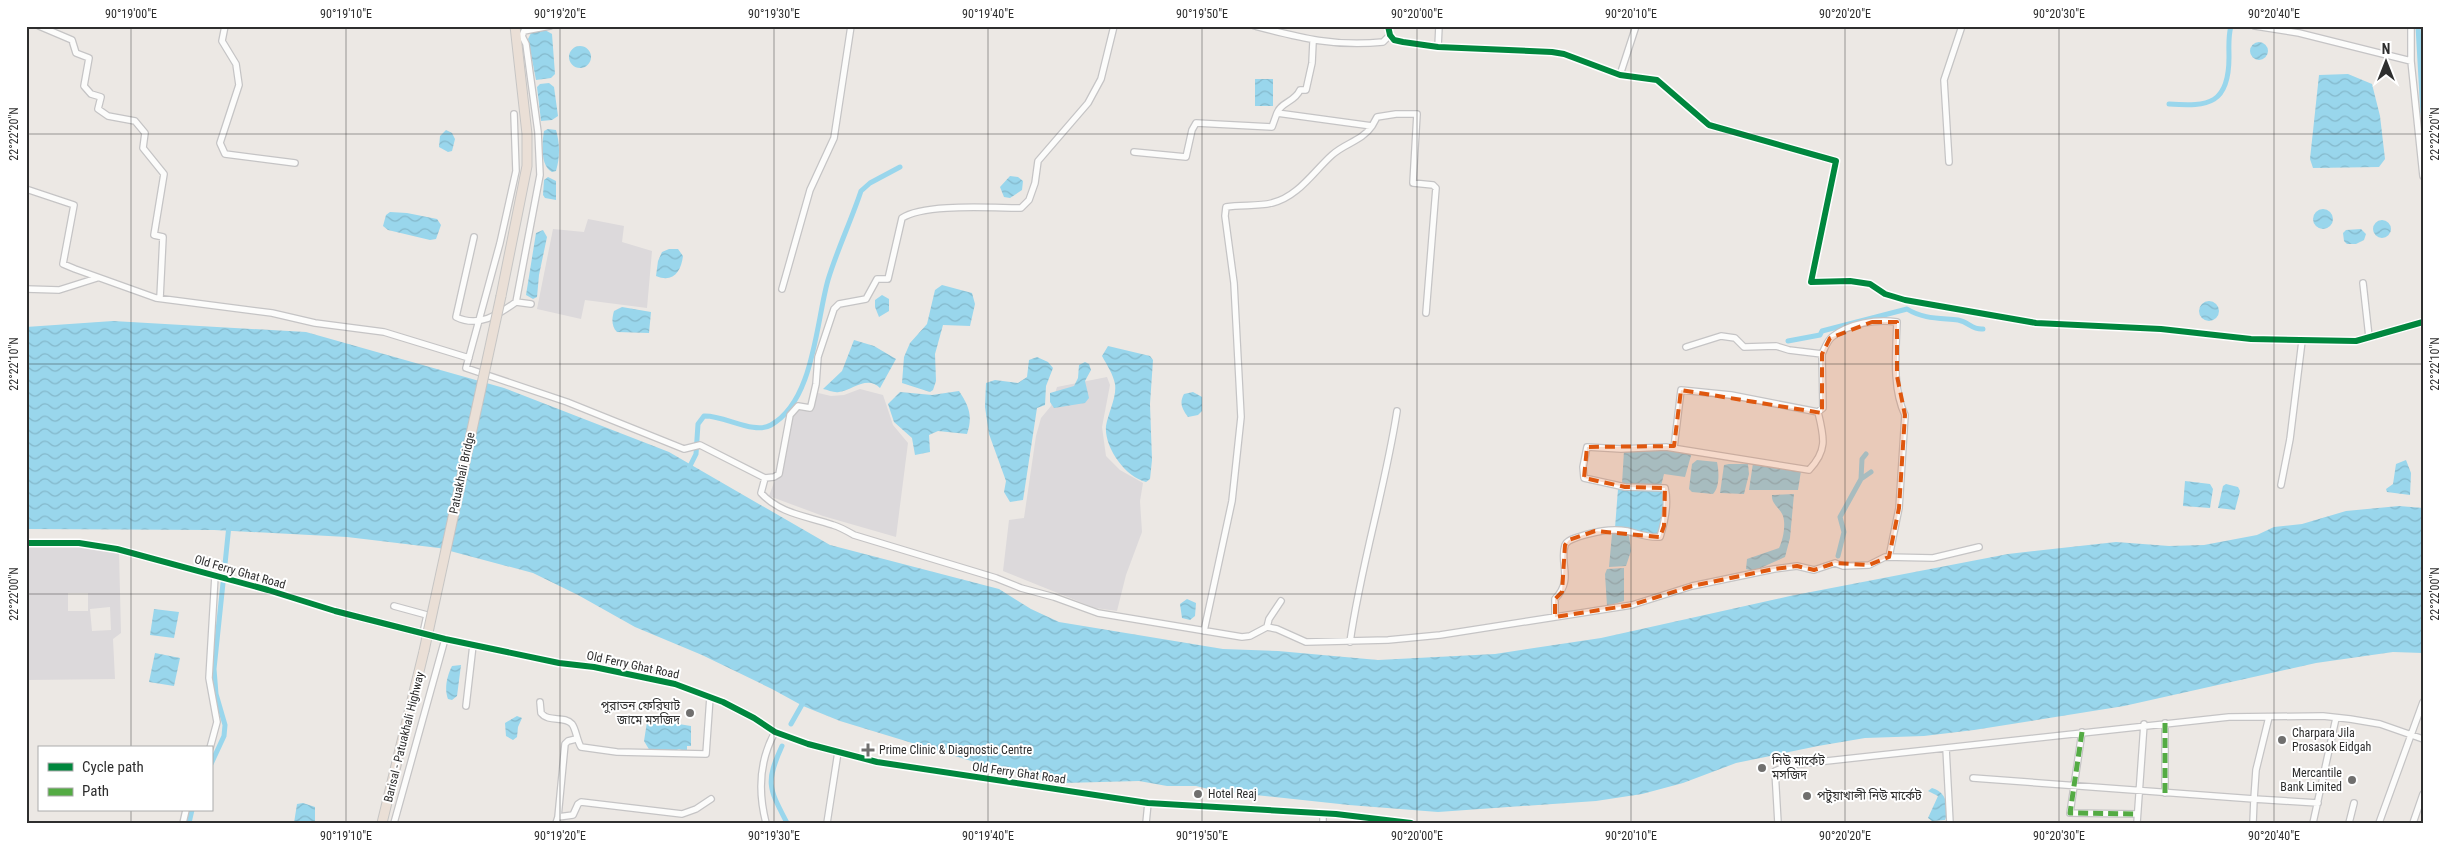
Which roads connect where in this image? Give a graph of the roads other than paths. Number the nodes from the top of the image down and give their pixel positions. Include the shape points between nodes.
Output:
1 (39, 26) edge
2 (225, 26) edge
3 (515, 26) edge
4 (550, 26) edge
5 (851, 26) edge
6 (1114, 26) edge
7 (1255, 26) edge
8 (1388, 26) edge
9 (1439, 26) edge
10 (1636, 26) edge
11 (1962, 26) edge
12 (2255, 26) edge
13 (2411, 26) edge
14 (1390, 35) junction
15 (1313, 42) junction
16 (1438, 47) junction
17 (2411, 61) junction
18 (1620, 75) junction
19 (1276, 113) junction
20 (514, 114) dead end
21 (1372, 126) junction
22 (1134, 152) dead end
23 (1949, 162) dead end
24 (295, 163) dead end
25 (2423, 176) edge
26 (26, 189) edge
27 (474, 237) dead end
28 (98, 277) junction
29 (2363, 283) dead end
30 (782, 289) dead end
31 (26, 290) edge
32 (160, 298) junction
33 (516, 302) junction
34 (531, 304) dead end
35 (1426, 313) dead end
36 (478, 322) junction
37 (2423, 322) edge
38 (2370, 337) junction
39 (2302, 341) junction
40 (1686, 347) dead end
41 (1822, 354) junction
42 (469, 358) junction
43 (1397, 411) dead end
44 (1818, 412) junction
45 (1674, 448) junction
46 (765, 478) junction
47 (2281, 485) dead end
48 (26, 543) edge
49 (1979, 546) dead end
50 (1889, 557) junction
51 (215, 576) junction
52 (1281, 601) dead end
53 (394, 606) dead end
54 (1555, 617) junction
55 (1267, 627) junction
56 (1204, 631) junction
57 (424, 633) junction
58 (445, 639) junction
59 (1350, 642) junction
60 (473, 645) junction
61 (424, 652) joint
62 (710, 697) junction
63 (540, 702) dead end
64 (2423, 702) edge
65 (466, 706) dead end
66 (2268, 717) junction
67 (2336, 718) junction
68 (2165, 722) junction
69 (2144, 724) junction
70 (775, 732) junction
71 (2082, 732) junction
72 (2412, 735) junction
73 (2423, 739) edge
74 (576, 740) junction
75 (211, 746) edge
76 (1946, 748) junction
77 (838, 752) junction
78 (1973, 778) dead end
79 (2074, 786) junction
80 (2139, 790) junction
81 (2165, 793) junction
82 (2423, 794) edge
83 (711, 799) dead end
84 (2254, 799) junction
85 (1148, 803) junction
86 (2318, 803) junction
87 (2354, 803) dead end
88 (1323, 813) junction
89 (2137, 814) junction
90 (557, 820) edge
91 (1379, 821) edge
92 (382, 823) edge
93 (394, 823) edge
94 (766, 823) edge
95 (827, 823) edge
96 (1146, 823) edge
97 (1323, 823) edge
98 (1411, 823) edge
99 (1778, 823) edge
100 (1950, 823) edge
101 (2137, 823) edge
102 (2253, 823) edge
103 (2313, 823) edge
104 (2349, 823) edge
105 (2379, 823) edge
106 (2413, 823) edge

1 - 32 street via 72,40 76,53 89,58 84,86 91,94 101,97 98,109 108,116 135,121 145,133 143,148 164,174 154,235 163,237
2 - 24 street via 222,41 236,64 238,85 220,143 225,154
3 - 61 highway, Patuakhali Bridge, bridge via 526,125 527,166
4 - 33 street via 524,32 522,36 526,44 538,132 540,175
5 - 30 street via 834,138 810,190
6 - 46 street via 1102,78 1088,103 1038,161 1029,200 1021,208 928,211 907,214 902,218 888,278 877,279 866,299 839,304 834,309 818,357 811,406 798,406 790,414 779,474
7 - 15 street
8 - 14 street
9 - 16 street
10 - 18 street
11 - 23 street via 1944,80
12 - 17 street via 2306,34
13 - 17 street
14 - 15 street via 1383,42 1363,44
14 - 16 street via 1394,40
15 - 19 street via 1306,90 1300,90
16 - 18 street via 1558,53
17 - 25 street
18 - 39 street via 1657,80 1709,125 1836,161 1811,282 1870,284 1885,294 1905,300 2036,323 2161,329 2250,340
19 - 21 street
19 - 22 street via 1272,127 1196,124 1186,157
20 - 36 street via 516,171
21 - 35 street via 1377,117 1384,114 1417,114 1413,183 1436,188
21 - 56 street via 1361,139 1332,155 1292,193 1273,203 1226,208 1234,283 1241,417 1232,501
26 - 28 street via 74,205 63,264
27 - 36 street via 456,316
28 - 31 street via 59,290
28 - 32 street
29 - 38 street
32 - 42 street via 384,332
33 - 34 street
33 - 36 street via 499,314
36 - 42 street
37 - 38 street
38 - 39 street via 2356,341
39 - 47 street
40 - 41 street via 1721,336 1735,338 1744,347 1776,346
41 - 44 street via 1823,408
41 - 50 street via 1830,338 1840,332 1883,320 1897,322 1897,376 1900,405 1905,415 1899,508
42 - 46 street via 466,368 566,402 684,448 700,444
43 - 59 street via 1390,459 1369,541
44 - 45 street via 1681,390
44 - 45 street via 1824,435 1823,448 1818,461 1809,470
45 - 54 street via 1587,447 1584,478 1625,487 1665,488 1668,498 1664,526 1660,537 1650,538 1624,531 1594,531 1570,540 1565,545 1565,576 1562,592 1555,600
46 - 56 street via 761,493 770,503 803,518 832,524 854,535 1054,596 1098,613
48 - 51 street, Old Ferry Ghat Road via 79,543 117,549
49 - 50 street via 1933,558
50 - 54 street via 1869,566 1835,563 1814,570 1797,566 1774,569 1692,586 1632,605
51 - 57 street, Old Ferry Ghat Road
51 - 75 street via 208,678 217,722
52 - 55 street
53 - 57 street via 427,615
54 - 59 street via 1440,635
55 - 56 street via 1250,636
55 - 59 street via 1277,628 1306,642
57 - 58 street, Old Ferry Ghat Road
58 - 60 street, Old Ferry Ghat Road
58 - 93 street
60 - 62 street, Old Ferry Ghat Road via 675,684
60 - 65 street
61 - 92 highway, Barisal - Patuakhali Highway
62 - 70 street, Old Ferry Ghat Road
62 - 74 street via 706,754 617,752 581,747
63 - 74 street via 543,716 573,725
64 - 72 street
66 - 67 street
66 - 68 street
66 - 84 street via 2256,770
67 - 72 street via 2380,724
67 - 86 street
68 - 69 street
68 - 81 street
69 - 71 street
69 - 80 street
70 - 77 street, Old Ferry Ghat Road
70 - 94 street via 767,747 761,772
71 - 76 street
71 - 79 street
72 - 73 street
72 - 105 street
74 - 90 street via 565,744
76 - 99 street via 1778,769
76 - 100 street
77 - 85 street, Old Ferry Ghat Road via 922,771
77 - 95 street
78 - 79 street
79 - 80 street
79 - 89 street via 2070,813
80 - 81 street
80 - 89 street
81 - 84 street
82 - 106 street
83 - 90 street via 682,814 581,802 573,815
84 - 86 street
84 - 102 street
85 - 88 street, Old Ferry Ghat Road
85 - 96 street
86 - 103 street
87 - 104 street
88 - 91 street, Old Ferry Ghat Road
88 - 97 street
89 - 101 street
91 - 98 street, Old Ferry Ghat Road

